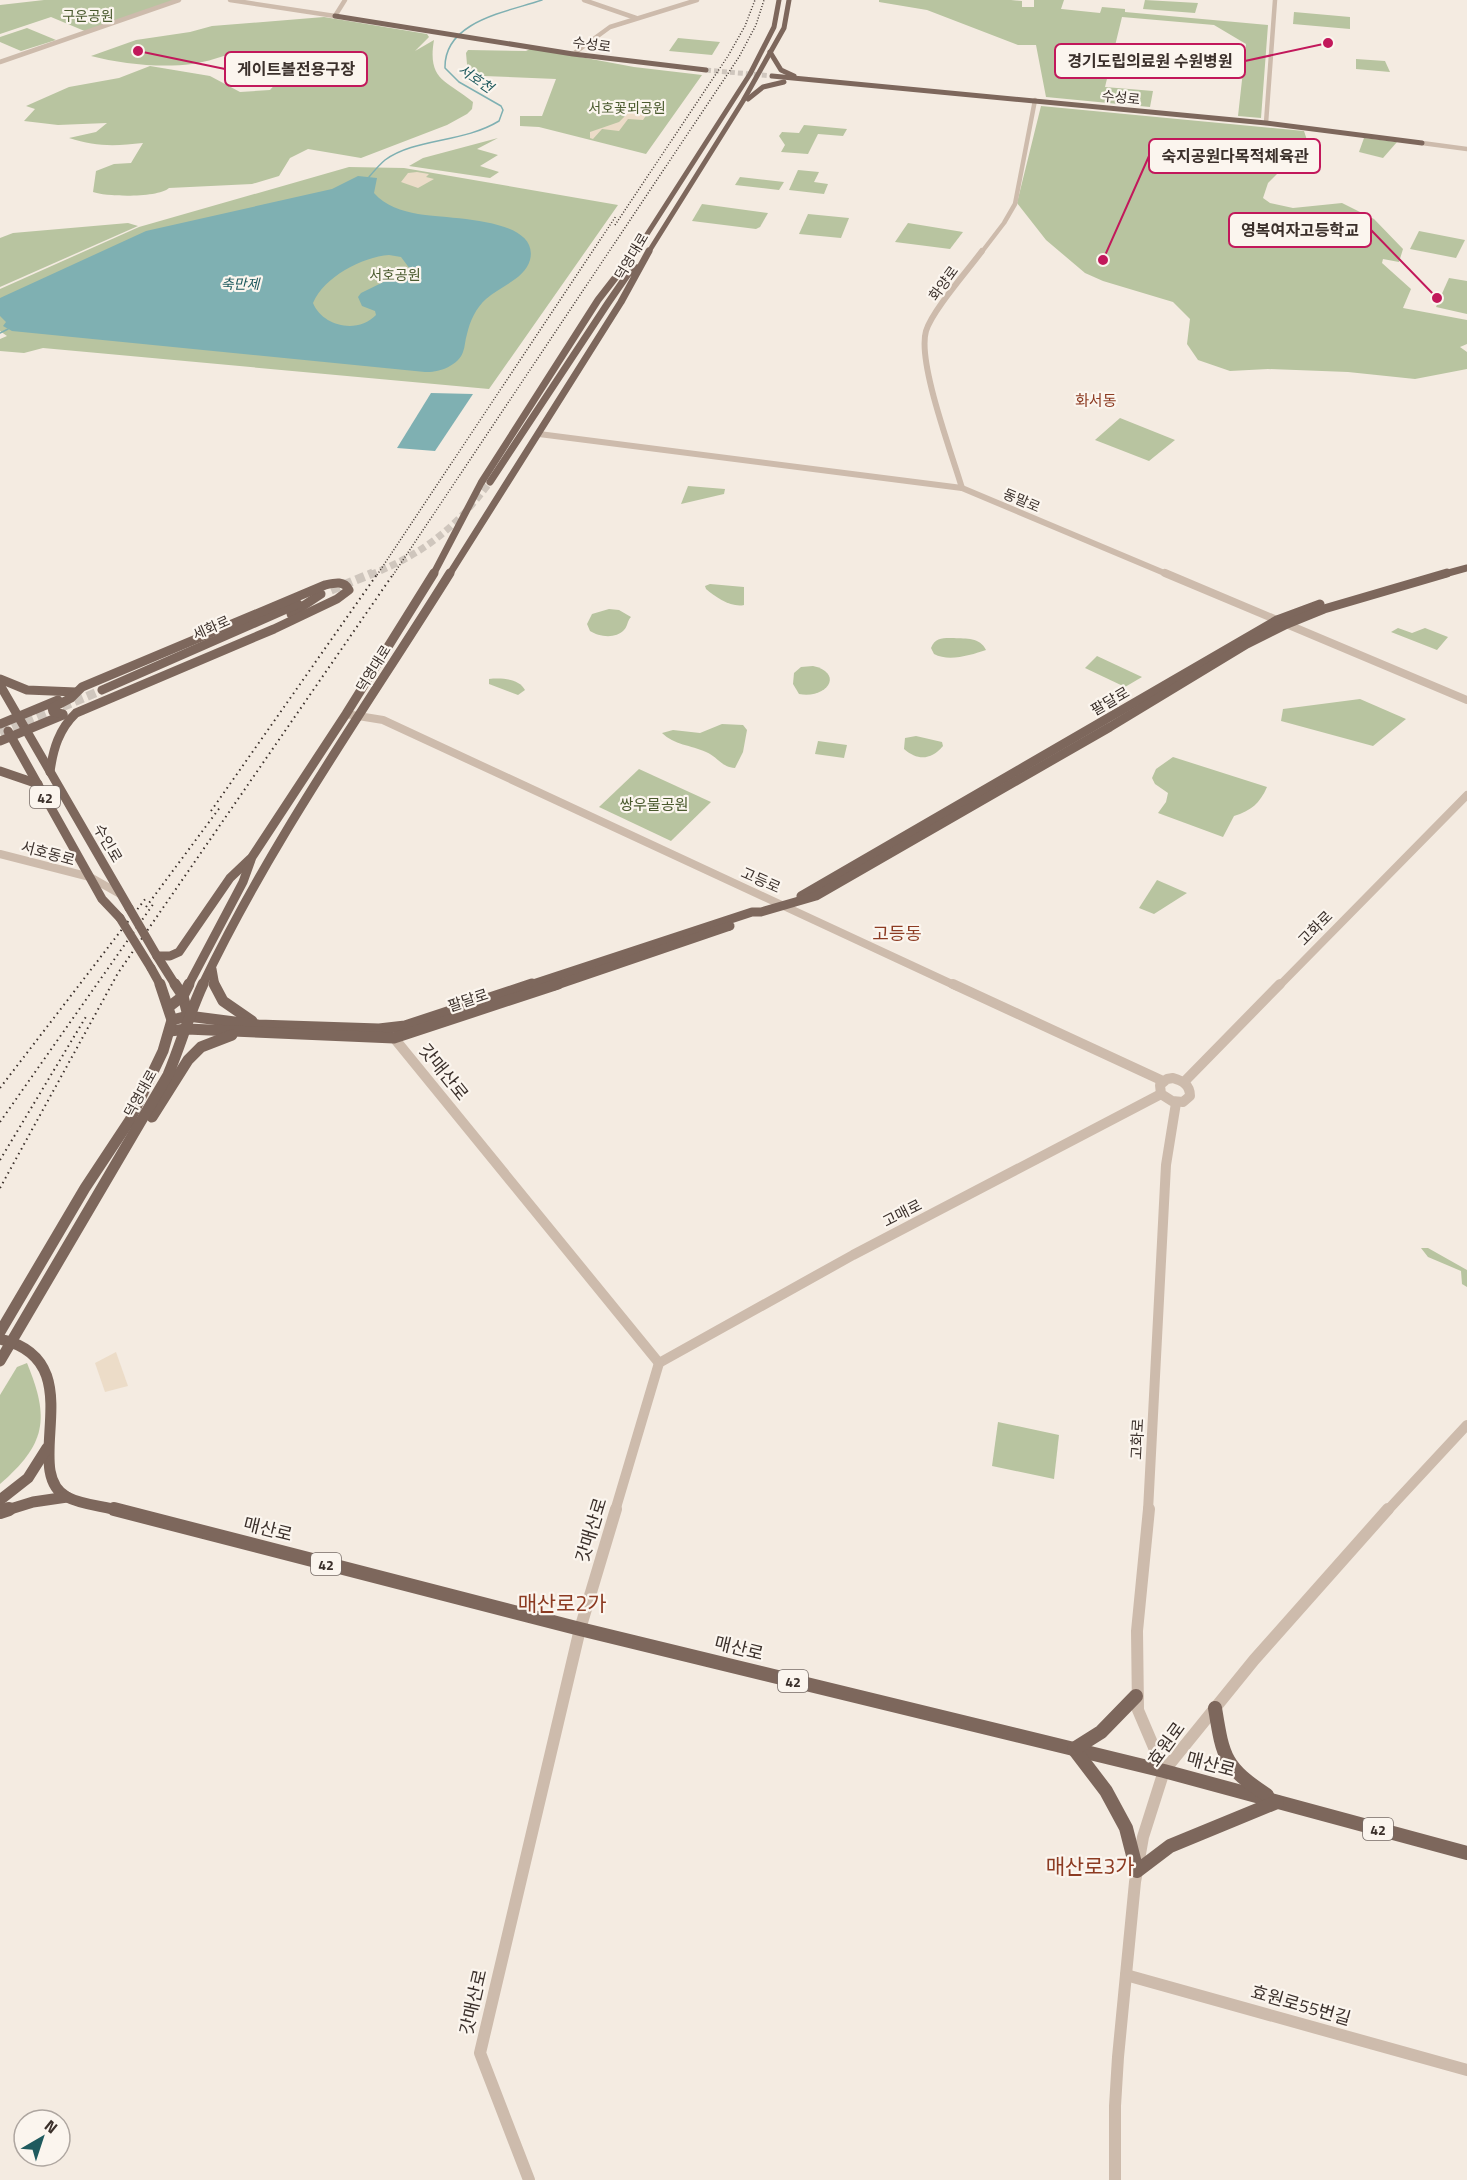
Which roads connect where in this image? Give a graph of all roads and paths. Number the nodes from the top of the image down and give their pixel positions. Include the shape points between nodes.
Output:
1 (179, 0) edge
2 (230, 0) edge
3 (345, 0) edge
4 (584, 0) edge
5 (697, 0) edge
6 (779, 0) edge
7 (789, 0) edge
8 (1275, 0) edge
9 (335, 16) junction
10 (636, 18) junction
11 (770, 52) junction
12 (573, 54) junction
13 (0, 62) edge
14 (706, 70) tunnel mouth
15 (781, 70) junction
16 (773, 80) junction
17 (844, 83) junction
18 (1035, 100) junction
19 (741, 105) junction
20 (1266, 123) junction
21 (1422, 143) joint
22 (1467, 149) edge
23 (629, 262) junction
24 (641, 264) junction
25 (628, 274) junction
26 (539, 434) junction
27 (490, 482) tunnel mouth
28 (481, 483) junction
29 (506, 486) junction
30 (962, 488) junction
31 (1467, 562) edge
32 (1467, 568) edge
33 (331, 590) tunnel mouth
34 (321, 594) junction
35 (1277, 620) junction
36 (1287, 624) junction
37 (0, 679) edge
38 (0, 685) edge
39 (102, 690) tunnel mouth
40 (76, 692) junction
41 (1467, 700) edge
42 (84, 705) junction
43 (63, 714) junction
44 (346, 714) junction
45 (361, 716) junction
46 (18, 717) junction
47 (1, 721) edge
48 (26, 730) junction
49 (11, 736) junction
50 (0, 741) edge
51 (0, 771) edge
52 (50, 772) junction
53 (38, 784) junction
54 (1467, 795) edge
55 (0, 854) edge
56 (252, 857) junction
57 (90, 878) junction
58 (120, 894) junction
59 (785, 906) junction
60 (761, 912) junction
61 (157, 956) junction
62 (212, 967) junction
63 (183, 996) junction
64 (170, 1006) junction
65 (188, 1016) junction
66 (258, 1024) junction
67 (171, 1025) junction
68 (187, 1029) junction
69 (238, 1033) junction
70 (394, 1038) junction
71 (1163, 1081) junction
72 (1184, 1082) junction
73 (1161, 1094) junction
74 (1176, 1103) junction
75 (137, 1129) junction
76 (0, 1332) edge
77 (6, 1340) edge
78 (0, 1361) edge
79 (659, 1363) junction
80 (1467, 1425) edge
81 (51, 1436) junction
82 (67, 1497) junction
83 (0, 1500) edge
84 (0, 1512) edge
85 (580, 1629) junction
86 (1136, 1696) junction
87 (1215, 1708) junction
88 (1074, 1749) junction
89 (1164, 1771) junction
90 (1277, 1802) junction
91 (1467, 1853) edge
92 (1137, 1871) junction
93 (1126, 1975) junction
94 (1467, 2070) edge
95 (529, 2180) edge
96 (1115, 2180) edge

1 - 13 street
2 - 9 street
3 - 9 street
4 - 10 street
5 - 10 street
6 - 23 main road, 덕영대로 via 774,27 762,53
7 - 11 main road, 덕영대로 via 784,28
8 - 20 street
9 - 12 main road, 수성로
10 - 12 street via 605,29
11 - 15 main road
11 - 19 main road, 덕영대로
12 - 14 main road, 수성로
15 - 16 main road via 769,72 764,80
15 - 17 main road via 794,76
16 - 17 main road, 수성로
16 - 19 main road
17 - 18 main road, 수성로
18 - 20 main road, 수성로
18 - 30 street, 화양로 via 1015,204 926,330 924,352 930,381
19 - 24 main road, 덕영대로
20 - 21 main road, 수성로
21 - 22 street, 수성로
23 - 25 main road
23 - 28 main road, 덕영대로 via 598,300
24 - 25 main road
24 - 26 main road, 덕영대로
25 - 27 main road, 덕영대로
26 - 29 main road, 덕영대로
26 - 30 street, 동말로
28 - 29 main road via 493,489
28 - 44 main road, 덕영대로 via 443,559
29 - 45 main road, 덕영대로
30 - 35 street, 동말로
31 - 35 main road, 팔달로 via 1350,594
32 - 36 main road, 팔달로 via 1388,589
33 - 34 main road, 세화로
34 - 39 main road, 세화로
34 - 40 main road via 286,603
34 - 42 main road via 296,612
35 - 36 street, 동말로
35 - 59 main road, 팔달로
36 - 41 street, 동말로
36 - 59 main road, 팔달로 via 816,896
37 - 40 main road via 37,693
38 - 46 main road, 수인로 / 42
40 - 42 main road via 281,602 332,583 339,582 349,590 300,617 97,704
40 - 43 main road via 52,708 53,712
40 - 46 main road
42 - 43 main road
42 - 52 main road via 56,738
43 - 48 main road
44 - 45 street, 고등로
44 - 56 main road, 덕영대로
45 - 59 street, 고등로 via 383,720
45 - 62 main road, 덕영대로 via 269,860
46 - 47 main road
46 - 48 main road, 수인로 / 42
47 - 49 main road, 42
48 - 49 main road
48 - 52 main road, 수인로 / 42
49 - 50 main road
49 - 53 main road, 42
51 - 53 main road
52 - 58 main road, 수인로 / 42
53 - 57 main road, 42
54 - 72 street, 고화로
55 - 57 street, 서호동로
56 - 61 main road via 230,878 179,952
56 - 63 main road, 덕영대로 via 243,882
57 - 58 street, 서호동로
57 - 64 main road, 42, bridge via 120,918
58 - 61 main road, 수인로 / 42, bridge
59 - 60 main road, 팔달로
59 - 71 street, 고등로
60 - 66 main road, 팔달로 via 405,1026 379,1029
60 - 70 main road, 팔달로 via 685,943
61 - 63 main road, 수인로 / 42
62 - 65 main road, 덕영대로
62 - 66 main road via 216,995
63 - 64 main road, 덕영대로
63 - 65 main road, 수인로 / 42
64 - 67 main road, 42
65 - 66 main road, 팔달로
65 - 67 main road, 팔달로
65 - 68 main road, 덕영대로 / 42
67 - 68 main road, 팔달로
67 - 76 main road, 덕영대로 via 130,1120
68 - 69 main road, 팔달로
68 - 75 main road, 덕영대로 / 42 via 168,1075
69 - 70 main road, 팔달로
69 - 75 main road via 201,1047 188,1060 153,1116
70 - 79 street, 갓매산로
71 - 72 street via 1173,1078
71 - 73 street
72 - 74 street via 1190,1096
73 - 74 street
73 - 79 street, 고매로 via 852,1255
74 - 86 street, 고화로 via 1166,1165
75 - 77 main road, 덕영대로 / 42
77 - 78 main road, 덕영대로
77 - 81 main road via 26,1349 39,1362 53,1412
79 - 85 street, 갓매산로
80 - 87 street, 효원로 via 1354,1546
81 - 82 main road via 50,1477
81 - 83 main road via 35,1469
82 - 84 main road, 42
82 - 85 main road, 매산로 / 42
85 - 88 main road, 매산로 / 42
85 - 95 street, 갓매산로 via 480,2053
86 - 88 main road via 1094,1740
86 - 89 street, 고화로
87 - 89 street, 효원로
87 - 90 main road via 1229,1767 1240,1779
88 - 89 main road, 매산로 / 42
88 - 92 main road via 1106,1791 1126,1828
89 - 90 main road, 매산로 / 42
89 - 92 street, 효원로 via 1143,1837
90 - 91 main road, 매산로 / 42
90 - 92 main road via 1170,1846
92 - 93 street, 효원로
93 - 94 street, 효원로55번길
93 - 96 street, 효원로 via 1115,2106

